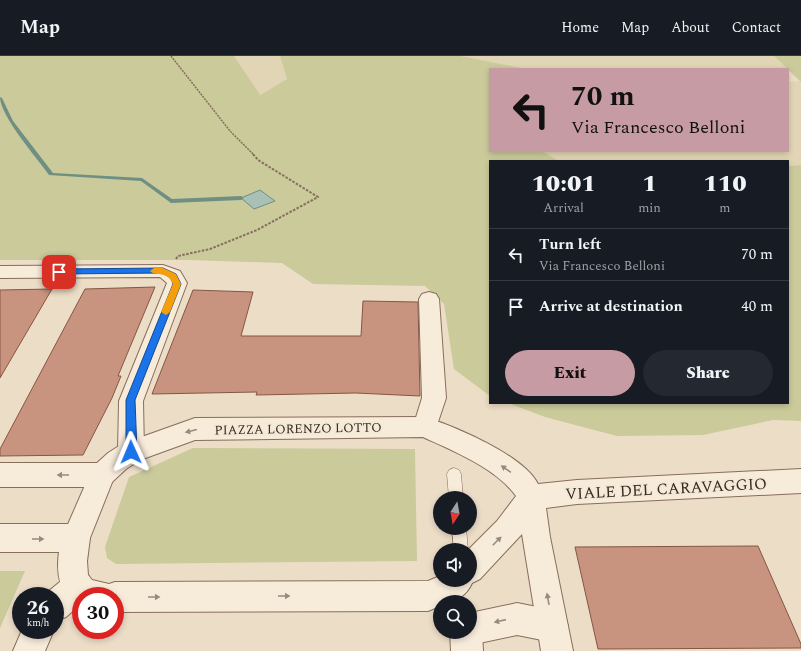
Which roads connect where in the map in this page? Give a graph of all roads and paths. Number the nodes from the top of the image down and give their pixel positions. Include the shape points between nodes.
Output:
1 (171, 56) edge
2 (0, 272) edge
3 (170, 277) junction
4 (430, 299) dead end
5 (425, 427) junction
6 (131, 452) junction
7 (454, 474) dead end
8 (0, 475) edge
9 (102, 475) junction
10 (801, 480) edge
11 (455, 491) edge
12 (531, 497) junction
13 (0, 538) edge
14 (76, 538) junction
15 (477, 562) edge
16 (85, 587) edge
17 (450, 587) edge
18 (441, 595) edge
19 (124, 596) edge
20 (433, 599) edge
21 (477, 627) edge
22 (34, 639) edge
23 (466, 639) edge
24 (555, 639) edge
25 (28, 651) edge
26 (467, 651) edge

1 - 3 path via 230,131 258,160 318,197 256,230 210,249 178,256
2 - 3 street
3 - 6 street via 131,400
4 - 5 street via 434,398
5 -> 6 street, PIAZZA LORENZO LOTTO via 195,429
12 -> 5 street, PIAZZA LORENZO LOTTO via 522,481 510,471 466,445
6 - 9 street, PIAZZA LORENZO LOTTO
7 - 11 lane
9 -> 8 street
9 - 14 street, PIAZZA LORENZO LOTTO
10 - 12 street, VIALE DEL CARAVAGGIO via 577,492
15 -> 12 street via 507,531
24 -> 12 street
13 -> 14 street
14 - 16 street, PIAZZA LORENZO LOTTO via 71,563 73,574
17 - 18 street
19 -> 20 street
24 -> 21 street via 517,619
22 - 25 street
23 - 26 street

